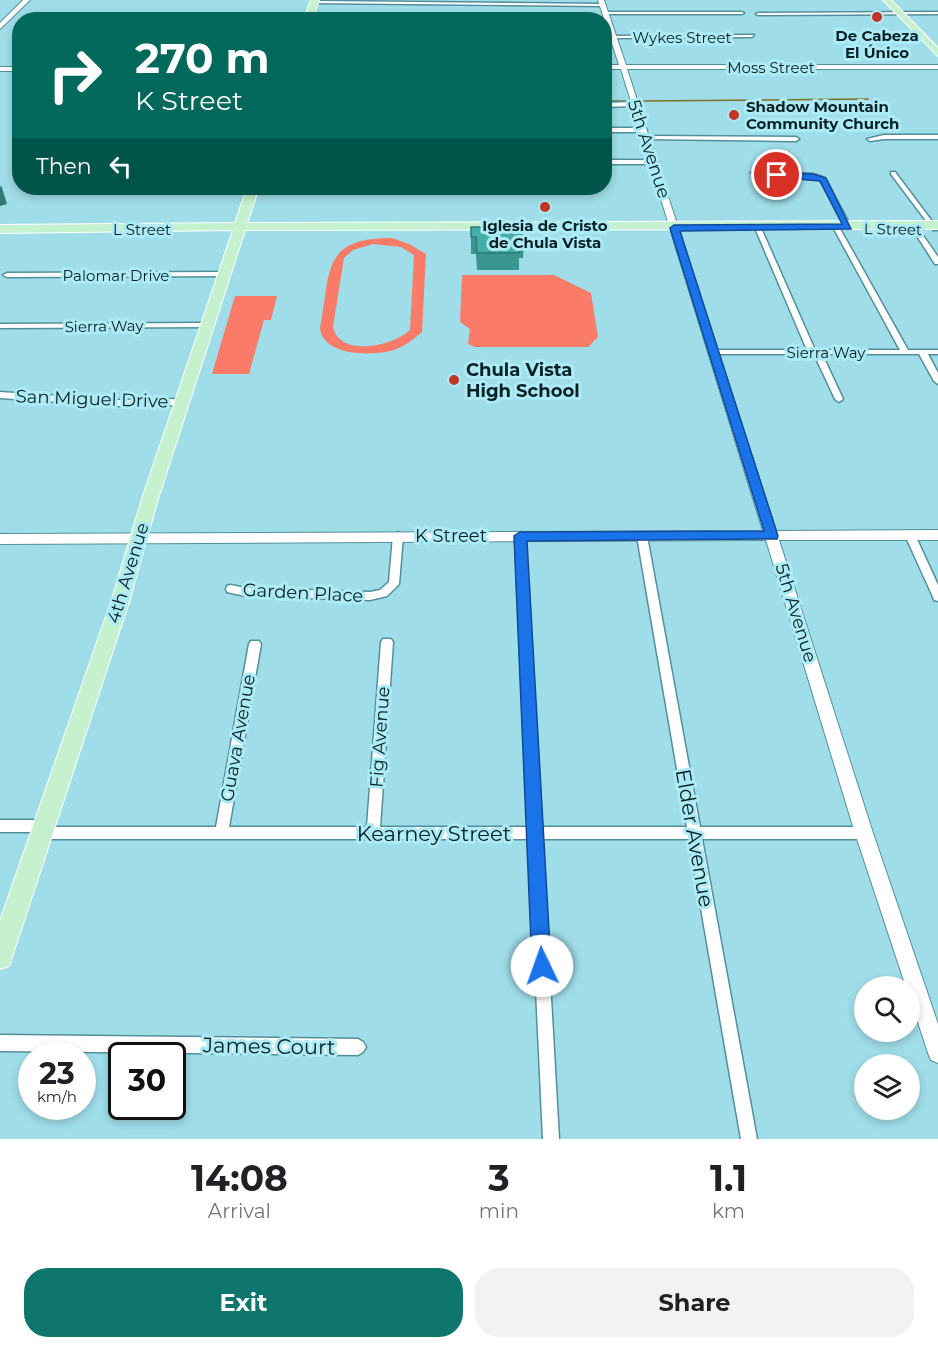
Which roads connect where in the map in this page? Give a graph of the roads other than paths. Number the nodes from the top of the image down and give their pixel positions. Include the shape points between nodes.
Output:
1 (27, 0) edge
2 (887, 0) edge
3 (896, 0) edge
4 (314, 1) edge
5 (602, 2) edge
6 (15, 12) edge
7 (938, 12) edge
8 (742, 13) dead end
9 (904, 13) junction
10 (612, 14) edge
11 (758, 14) dead end
12 (12, 15) edge
13 (0, 27) edge
14 (752, 36) dead end
15 (612, 41) joint
16 (938, 43) edge
17 (938, 53) edge
18 (612, 67) edge
19 (623, 67) junction
20 (938, 67) edge
21 (634, 104) junction
22 (612, 105) edge
23 (612, 131) edge
24 (646, 134) junction
25 (938, 137) edge
26 (796, 139) dead end
27 (870, 140) dead end
28 (612, 162) edge
29 (655, 162) junction
30 (754, 173) dead end
31 (893, 173) dead end
32 (251, 195) edge
33 (842, 227) junction
34 (914, 227) junction
35 (936, 227) edge
36 (240, 228) junction
37 (674, 228) junction
38 (758, 228) junction
39 (0, 229) edge
40 (938, 262) edge
41 (224, 274) junction
42 (7, 275) dead end
43 (208, 325) junction
44 (0, 326) edge
45 (905, 351) junction
46 (714, 352) junction
47 (814, 352) junction
48 (922, 352) junction
49 (938, 352) edge
50 (938, 381) edge
51 (0, 395) edge
52 (839, 399) dead end
53 (183, 402) junction
54 (910, 535) junction
55 (938, 535) edge
56 (398, 536) junction
57 (520, 536) junction
58 (642, 536) junction
59 (772, 536) junction
60 (0, 539) edge
61 (138, 539) junction
62 (231, 589) dead end
63 (938, 597) edge
64 (387, 642) dead end
65 (255, 644) dead end
66 (0, 826) edge
67 (42, 830) junction
68 (373, 832) junction
69 (221, 833) junction
70 (535, 833) junction
71 (864, 833) junction
72 (694, 834) junction
73 (0, 957) edge
74 (935, 1030) edge
75 (0, 1043) edge
76 (358, 1047) dead end
77 (938, 1053) edge
78 (551, 1139) edge
79 (749, 1139) edge

1 - 6 main road
2 - 9 main road
3 - 9 main road
4 - 5 street
7 - 9 street
8 - 10 street
9 - 11 street
9 - 16 main road
9 - 17 main road
12 - 13 main road
14 - 15 street, Wykes Street
15 - 19 street, 5th Avenue
18 - 19 street, Moss Street
19 - 20 street, Moss Street
19 - 21 street, 5th Avenue
21 - 22 street
21 - 24 street, 5th Avenue
23 - 24 street
24 - 26 street
24 - 29 street, 5th Avenue
25 - 27 street
28 - 29 street
29 - 37 street, 5th Avenue
30 - 33 street via 823,179
31 - 35 street
32 - 36 main road, 4th Avenue
33 - 34 main road, L Street
33 - 38 main road, L Street
33 - 45 street
34 - 35 main road, L Street
34 - 40 street
36 - 37 main road, L Street via 283,228 297,232
36 - 39 main road, L Street
36 - 41 main road, 4th Avenue
37 - 38 main road, L Street
37 - 46 street, 5th Avenue
38 - 47 street
41 - 42 street, Palomar Drive
41 - 43 main road, 4th Avenue
43 - 44 street, Sierra Way
43 - 53 main road, 4th Avenue
45 - 47 street, Sierra Way
45 - 48 street, Sierra Way
46 - 47 street, Sierra Way
46 - 59 street, 5th Avenue
47 - 52 street
48 - 49 street, Sierra Way
48 - 50 street
51 - 53 street, San Miguel Drive via 118,403
53 - 61 main road, 4th Avenue
54 - 55 street, K Street
54 - 59 street, K Street
54 - 63 street
56 - 57 street, K Street
56 - 61 street, K Street
56 - 62 street, Garden Place via 394,584 384,593 370,596
57 - 58 street, K Street
57 - 70 street
58 - 59 street, K Street
58 - 72 street, Elder Avenue
59 - 71 street, 5th Avenue
60 - 61 street, K Street
61 - 67 main road, 4th Avenue
64 - 68 street, Fig Avenue
65 - 69 street, Guava Avenue
66 - 67 street, Kearney Street
67 - 69 street, Kearney Street
67 - 73 main road, 4th Avenue
68 - 69 street, Kearney Street
68 - 70 street, Kearney Street
70 - 72 street, Kearney Street
70 - 78 street
71 - 72 street, Kearney Street
71 - 74 street, 5th Avenue
72 - 79 street, Elder Avenue
74 - 77 street, 5th Avenue
75 - 76 street, James Court

